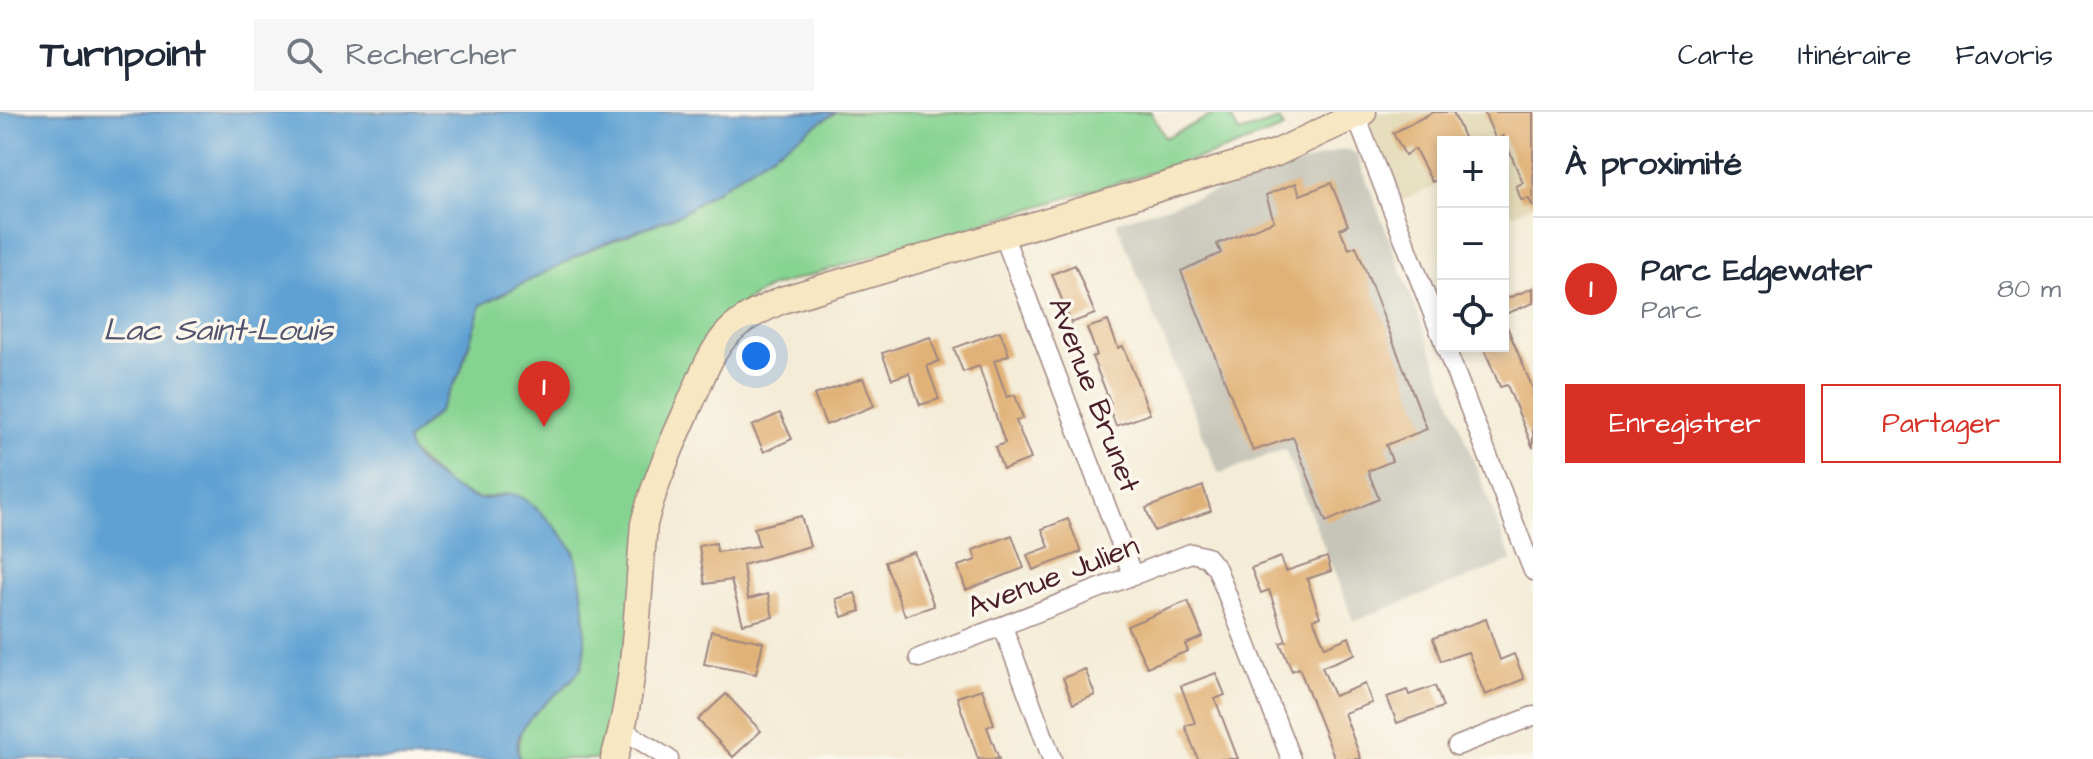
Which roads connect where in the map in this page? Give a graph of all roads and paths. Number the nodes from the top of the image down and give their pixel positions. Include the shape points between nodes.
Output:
1 (1360, 114) edge
2 (1003, 234) junction
3 (1437, 324) edge
4 (1447, 352) edge
5 (1533, 571) edge
6 (1133, 576) junction
7 (1003, 627) junction
8 (919, 658) dead end
9 (1533, 716) edge
10 (622, 729) junction
11 (1457, 746) dead end
12 (614, 759) edge
13 (669, 759) edge
14 (1052, 759) edge
15 (1291, 759) edge

1 - 2 street via 1276,153
1 - 3 street
2 - 6 street, Avenue Brunet
2 - 10 street via 782,300 743,319 716,348 660,473 644,524
4 - 5 street
6 - 7 street, Avenue Julien
6 - 15 street, Avenue Julien via 1191,553 1207,557 1217,569
7 - 8 street, Avenue Julien
7 - 14 street
9 - 11 street
10 - 12 street
10 - 13 street

